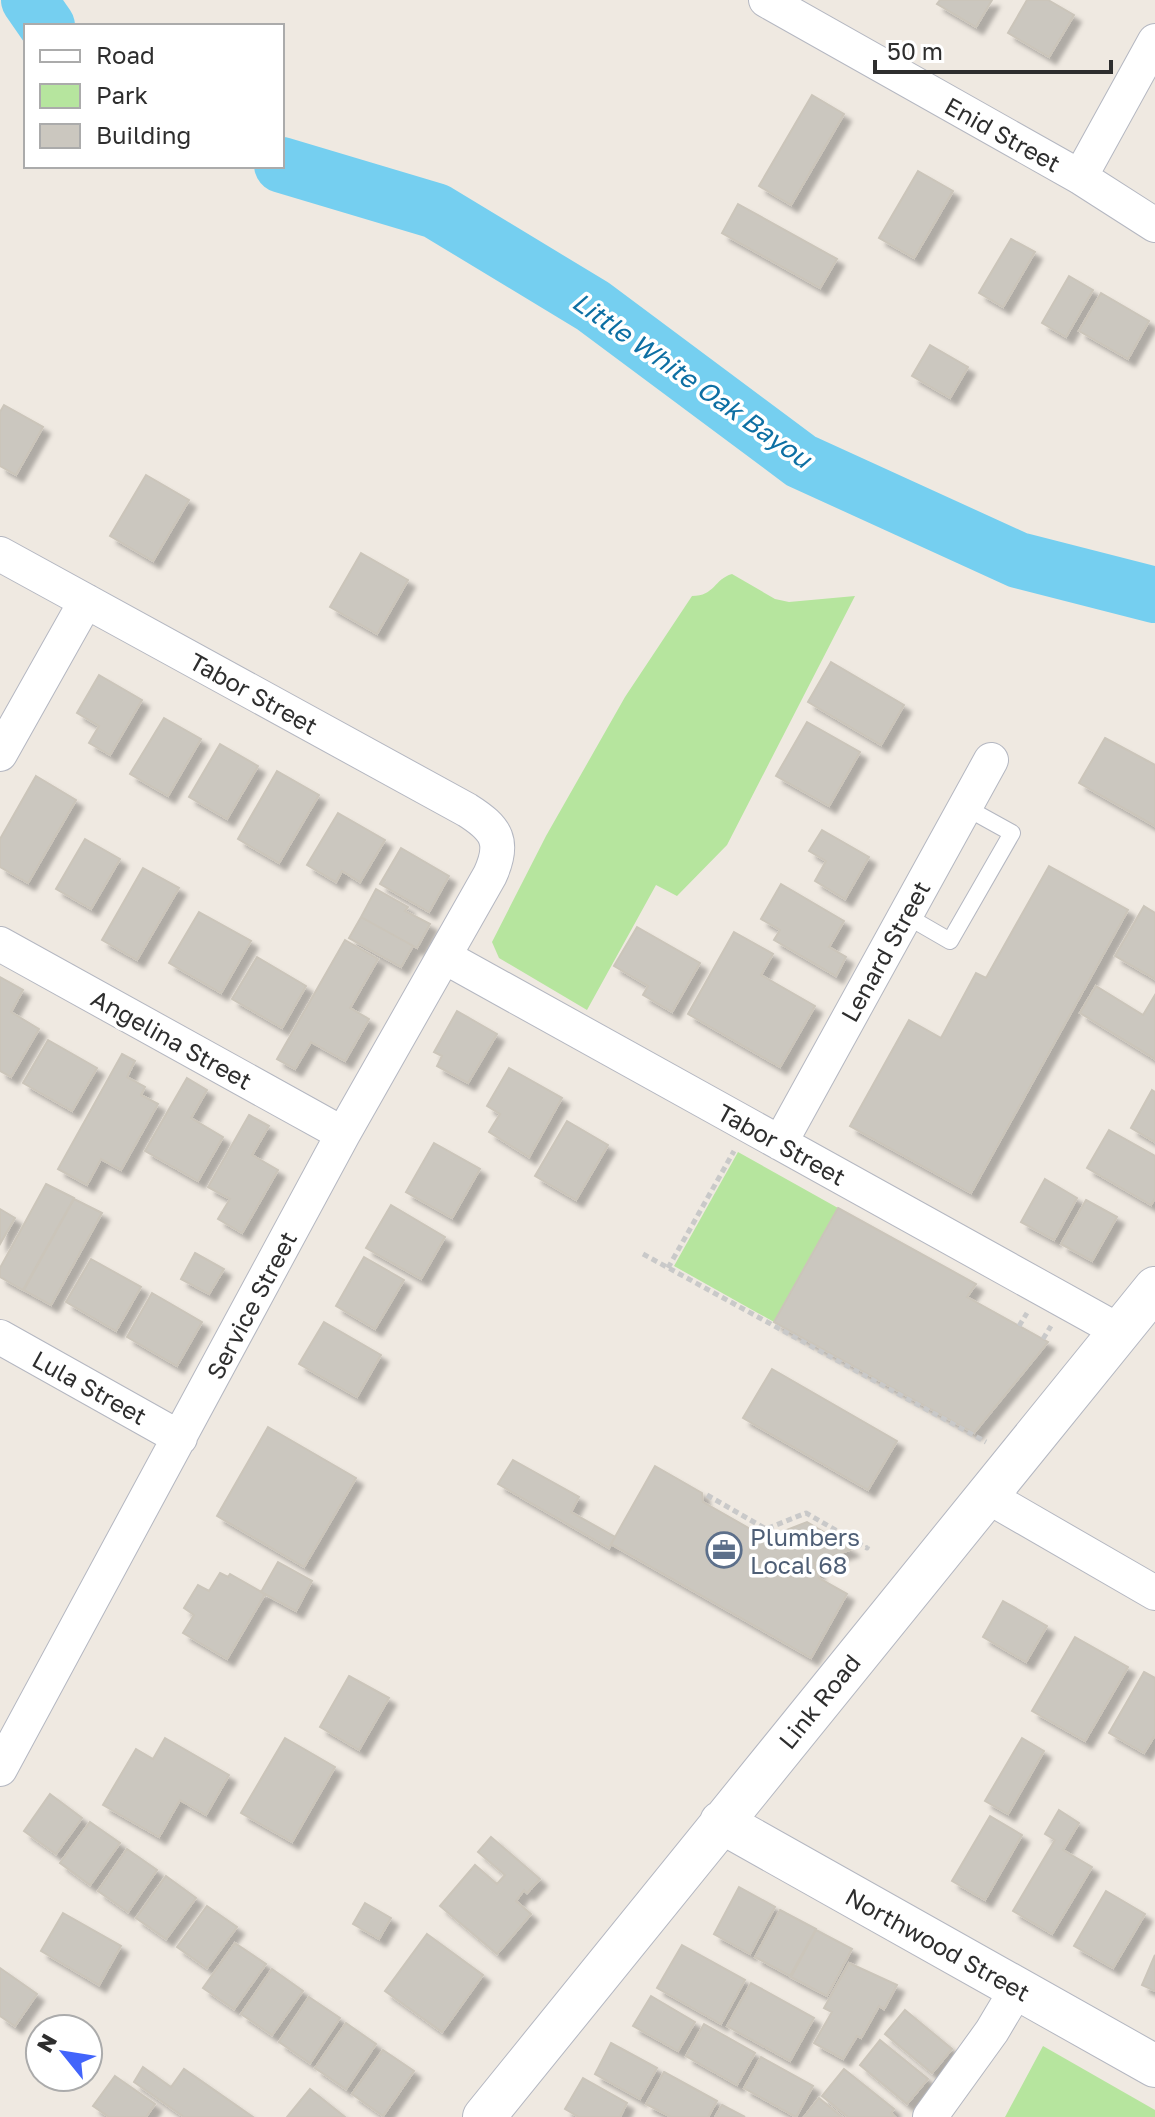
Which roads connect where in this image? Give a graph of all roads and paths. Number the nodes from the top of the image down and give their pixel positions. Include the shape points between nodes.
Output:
1 (766, 0) edge
2 (1155, 41) edge
3 (1080, 177) junction
4 (1155, 225) edge
5 (0, 554) edge
6 (86, 601) junction
7 (0, 754) edge
8 (991, 760) dead end
9 (965, 807) junction
10 (498, 842) joint
11 (905, 915) junction
12 (0, 944) edge
13 (445, 957) junction
14 (343, 1134) junction
15 (780, 1143) junction
16 (734, 1151) dead end
17 (643, 1254) dead end
18 (668, 1268) junction
19 (1155, 1288) edge
20 (1119, 1331) junction
21 (0, 1337) edge
22 (180, 1438) junction
23 (990, 1444) dead end
24 (707, 1495) dead end
25 (987, 1496) junction
26 (838, 1532) junction
27 (830, 1536) dead end
28 (868, 1546) dead end
29 (1155, 1593) edge
30 (0, 1769) edge
31 (721, 1822) junction
32 (1017, 1989) junction
33 (1155, 2066) edge
34 (484, 2117) edge
35 (930, 2117) edge

1 - 3 street, Enid Street
2 - 3 street
3 - 4 street, Enid Street
5 - 6 street, Tabor Street
6 - 7 street
6 - 10 street, Tabor Street via 467,810 486,823
8 - 9 street, Lenard Street
9 - 11 street, Lenard Street
9 - 11 lane via 1012,833 950,941
10 - 13 street, Service Street via 494,866
11 - 15 street, Lenard Street
12 - 14 street, Angelina Street
13 - 14 street, Service Street
13 - 15 street, Tabor Street
14 - 22 street, Service Street
15 - 20 street, Tabor Street
16 - 18 path
17 - 18 path
18 - 23 path
19 - 20 street, Link Road
20 - 25 street, Link Road
21 - 22 street, Lula Street
22 - 30 street, Service Street
24 - 26 path via 766,1529 806,1513
25 - 29 street
25 - 31 street, Link Road
26 - 27 path
26 - 28 path
31 - 32 street, Northwood Street
31 - 34 street, Link Road
32 - 33 street, Northwood Street
32 - 35 street

